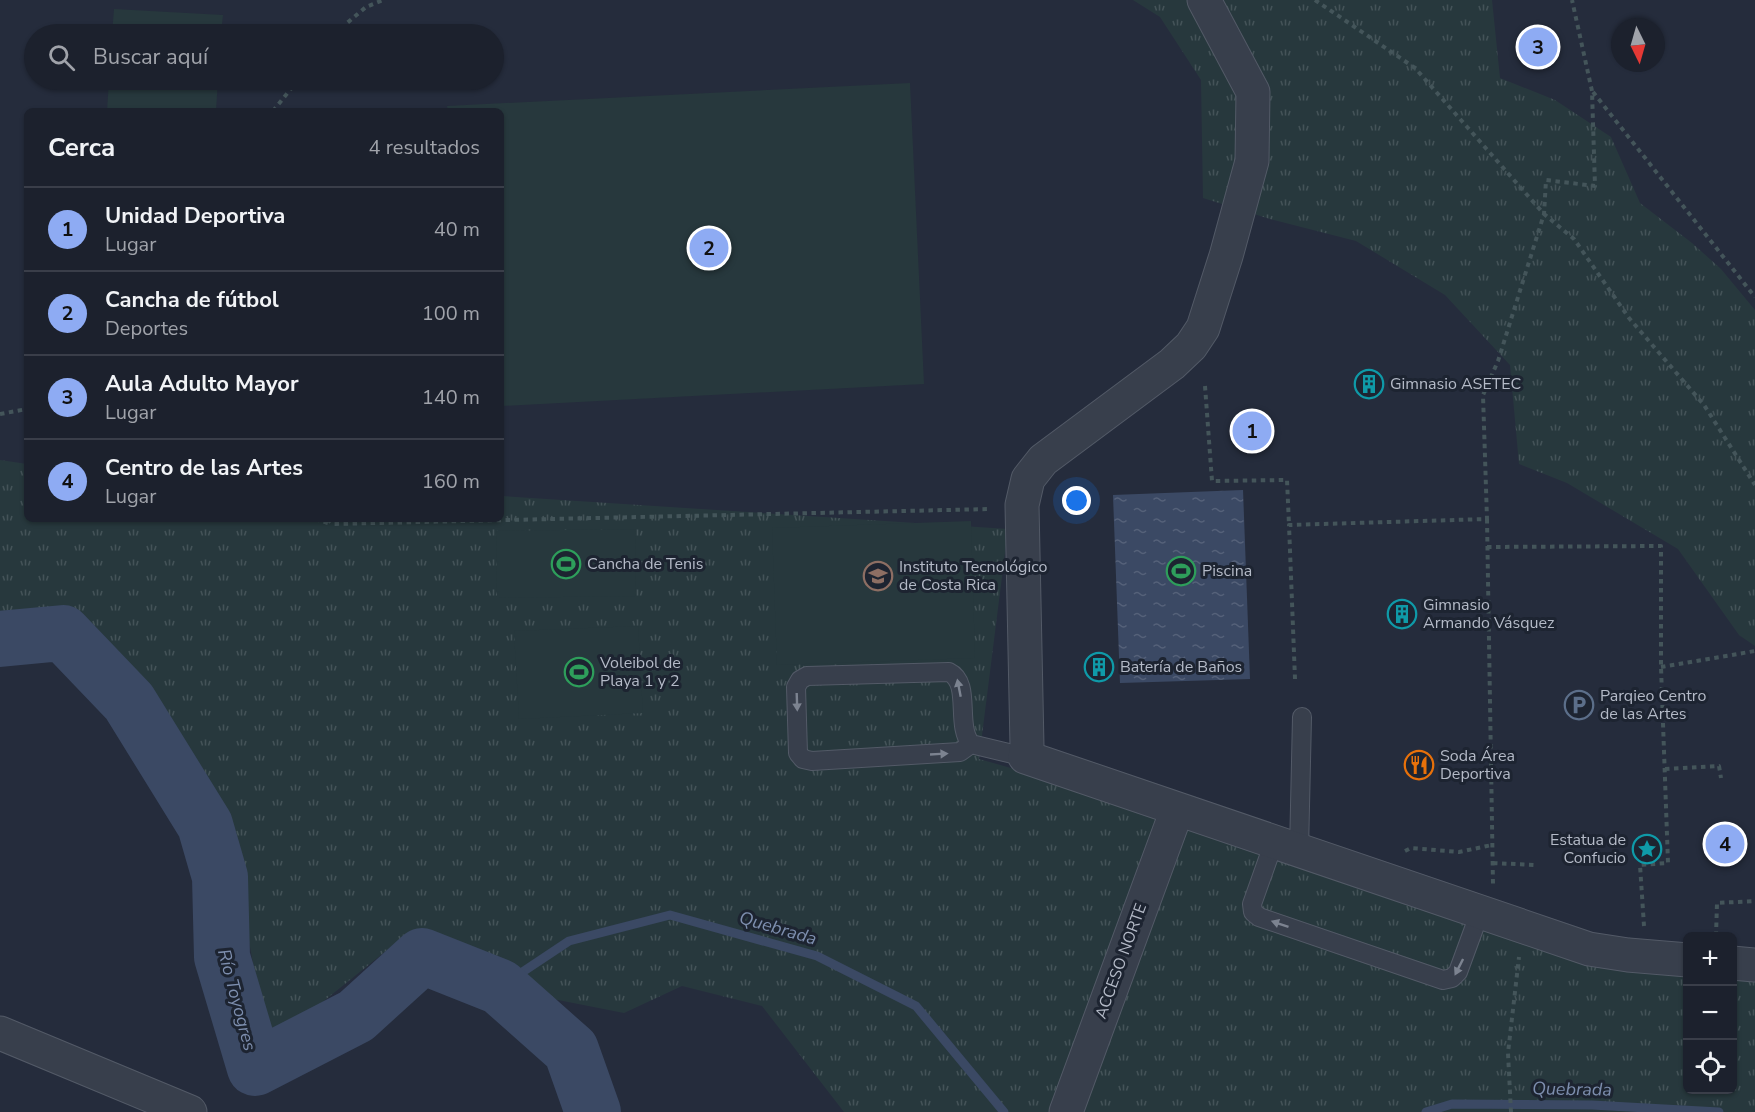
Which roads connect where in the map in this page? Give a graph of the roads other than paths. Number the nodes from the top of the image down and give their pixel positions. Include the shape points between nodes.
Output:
1 (1204, 0) edge
2 (1302, 717) dead end
3 (971, 744) junction
4 (1025, 758) junction
5 (1177, 810) junction
6 (1286, 847) junction
7 (1487, 899) junction
8 (1683, 960) edge
9 (1737, 963) edge
10 (1755, 965) edge
11 (0, 1034) edge
12 (190, 1112) edge
13 (1066, 1112) edge

1 - 4 street via 1253,92 1252,161 1203,328 1191,346 1043,460 1028,479 1022,505
2 - 6 lane
3 -> 3 lane via 964,729 960,683 949,672 807,676 796,687 798,753 803,759 960,753
3 - 4 lane
4 - 5 street
5 - 6 street
5 - 13 street, ACCESO NORTE
6 - 7 street
7 -> 6 lane via 1458,972 1443,980 1253,912 1252,904
7 - 8 street via 1589,949
9 - 10 street
11 - 12 street

